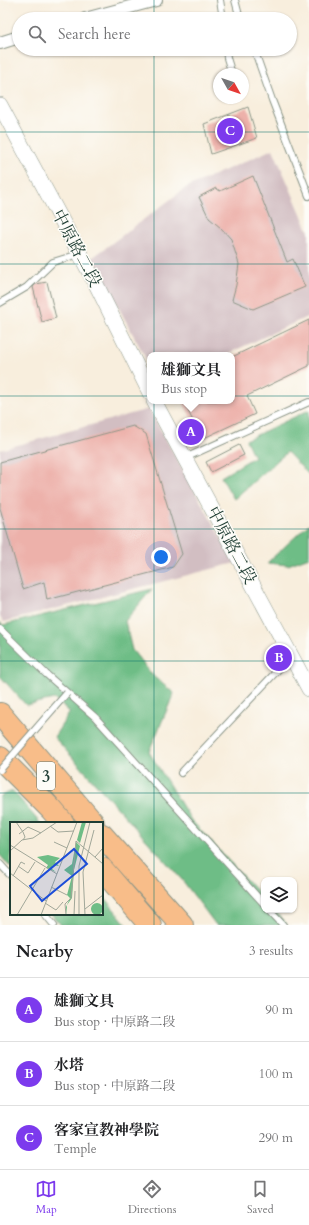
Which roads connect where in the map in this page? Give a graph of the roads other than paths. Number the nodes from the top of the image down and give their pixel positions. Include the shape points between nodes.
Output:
1 (156, 0) edge
2 (220, 0) edge
3 (235, 0) edge
4 (111, 12) edge
5 (222, 12) edge
6 (238, 12) edge
7 (12, 39) edge
8 (0, 43) edge
9 (227, 56) edge
10 (256, 56) edge
11 (230, 68) edge
12 (0, 105) edge
13 (309, 196) edge
14 (80, 254) junction
15 (0, 302) edge
16 (147, 387) edge
17 (309, 402) edge
18 (156, 404) edge
19 (185, 458) junction
20 (0, 628) edge
21 (291, 656) junction
22 (309, 690) edge
23 (67, 693) junction
24 (0, 714) edge
25 (0, 731) edge
26 (0, 758) edge
27 (0, 770) edge
28 (181, 773) dead end
29 (62, 822) edge
30 (91, 822) edge
31 (91, 822) edge
32 (106, 838) edge
33 (0, 864) edge
34 (103, 870) edge
35 (10, 875) edge
36 (261, 901) edge
37 (272, 913) edge
38 (46, 915) edge
39 (54, 925) edge
40 (150, 925) edge
41 (182, 925) edge
42 (283, 925) edge

1 - 4 street
2 - 5 lane
3 - 6 lane
7 - 8 street
9 - 11 lane
10 - 13 lane
12 - 14 street, 中原路二段
14 - 15 lane via 53,262 27,287
14 - 16 street, 中原路二段
17 - 19 lane
18 - 19 street, 中原路二段
19 - 21 street, 中原路二段
20 - 23 lane
21 - 22 street, 中原路二段
21 - 28 lane
23 - 27 lane, bridge
23 - 36 lane via 95,717
24 - 30 highway
25 - 31 highway, 3
26 - 29 highway, 3
32 - 41 highway
33 - 35 lane
34 - 40 highway
37 - 42 lane
38 - 39 lane

